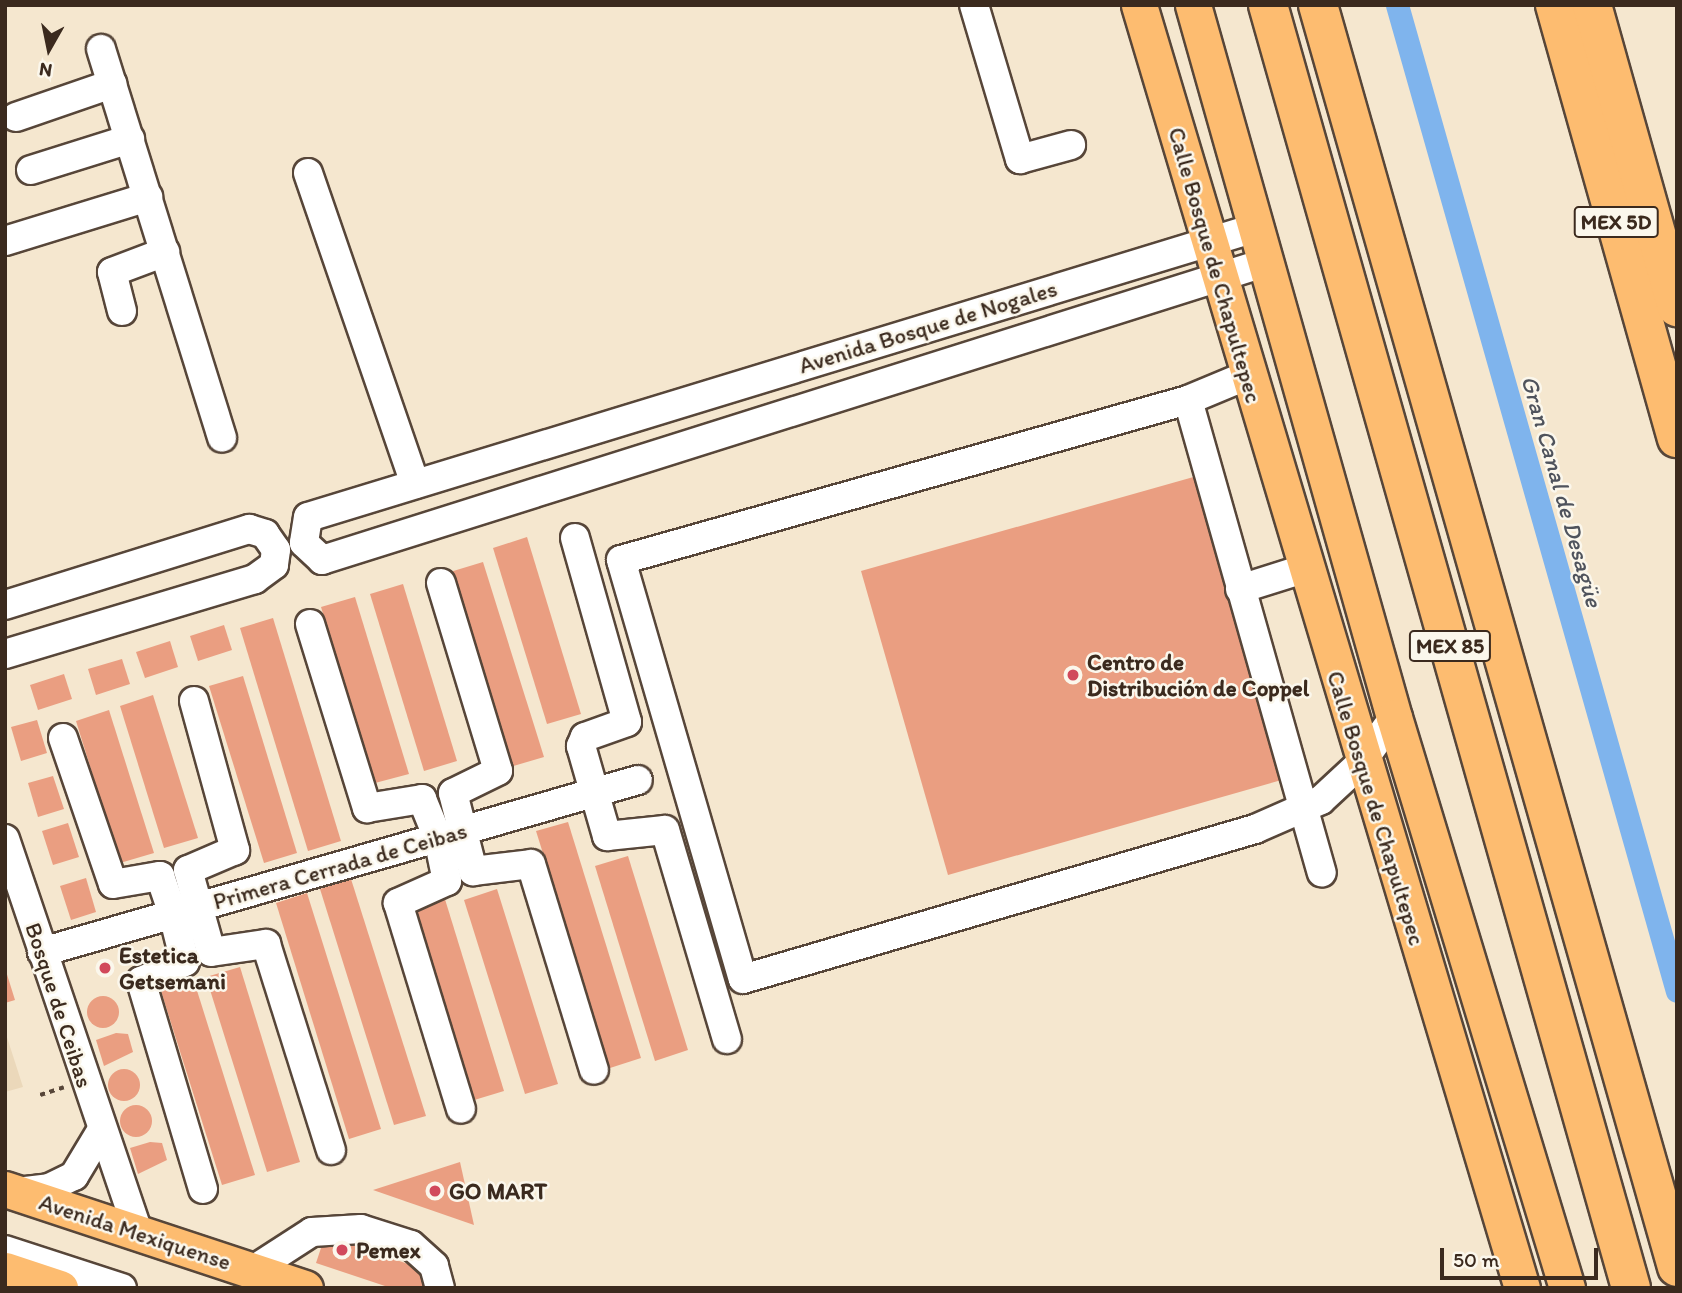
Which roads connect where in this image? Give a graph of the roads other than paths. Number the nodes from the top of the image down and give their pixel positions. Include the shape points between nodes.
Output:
1 (974, 5) edge
2 (1139, 5) edge
3 (1194, 5) edge
4 (1268, 5) edge
5 (1318, 5) edge
6 (1555, 5) edge
7 (1592, 5) edge
8 (101, 49) dead end
9 (112, 84) junction
10 (16, 117) dead end
11 (130, 139) junction
12 (1070, 145) dead end
13 (31, 170) dead end
14 (308, 173) dead end
15 (148, 197) junction
16 (1258, 227) junction
17 (1209, 241) junction
18 (5, 242) edge
19 (165, 252) junction
20 (1156, 257) junction
21 (1267, 262) junction
22 (1219, 278) junction
23 (1167, 294) junction
24 (1677, 307) edge
25 (122, 310) dead end
26 (1248, 375) junction
27 (700, 397) junction
28 (1188, 400) junction
29 (714, 436) junction
30 (222, 438) dead end
31 (1677, 438) edge
32 (480, 464) junction
33 (415, 484) junction
34 (494, 506) junction
35 (575, 538) dead end
36 (1304, 569) junction
37 (441, 583) dead end
38 (1240, 589) junction
39 (5, 605) edge
40 (310, 624) dead end
41 (5, 654) edge
42 (194, 701) dead end
43 (1394, 716) junction
44 (63, 738) dead end
45 (1361, 763) junction
46 (638, 780) dead end
47 (594, 793) junction
48 (1306, 806) junction
49 (450, 834) junction
50 (5, 839) edge
51 (1322, 872) dead end
52 (185, 911) junction
53 (42, 952) junction
54 (727, 1039) dead end
55 (594, 1070) dead end
56 (461, 1109) dead end
57 (101, 1131) junction
58 (331, 1150) dead end
59 (203, 1189) dead end
60 (9, 1194) edge
61 (138, 1233) junction
62 (5, 1250) edge
63 (1677, 1267) edge
64 (5, 1270) edge
65 (255, 1279) edge
66 (60, 1288) edge
67 (122, 1288) edge
68 (305, 1288) edge
69 (440, 1288) edge
70 (1522, 1288) edge
71 (1567, 1288) edge
72 (1631, 1288) edge

1 - 12 street via 1020,159
2 - 17 main road, Calle Bosque de Chapultepec
3 - 16 main road, Calle Bosque de Chapultepec
4 - 72 highway, MEX 85
5 - 63 highway, MEX 85
6 - 31 highway, MEX 5D
7 - 24 highway, MEX 5D
8 - 9 street
9 - 10 street
9 - 11 street
11 - 13 street
11 - 15 street
14 - 33 street
15 - 18 street
15 - 19 street
16 - 17 street, Avenida Bosque de Nogales
16 - 21 main road, Calle Bosque de Chapultepec
17 - 20 street, Avenida Bosque de Nogales
17 - 22 main road, Calle Bosque de Chapultepec
19 - 25 street via 112,272
19 - 30 street
20 - 23 street
20 - 27 street, Avenida Bosque de Nogales
21 - 22 street, Avenida Bosque de Nogales
21 - 43 main road, Calle Bosque de Chapultepec
22 - 23 street, Avenida Bosque de Nogales
22 - 26 main road, Calle Bosque de Chapultepec
23 - 29 street, Avenida Bosque de Nogales
26 - 28 street
26 - 36 main road, Calle Bosque de Chapultepec
27 - 29 street
27 - 32 street, Avenida Bosque de Nogales
28 - 38 street
28 - 48 street via 621,560 628,586 743,979 1255,829
29 - 34 street, Avenida Bosque de Nogales
32 - 33 street, Avenida Bosque de Nogales
32 - 34 street
33 - 34 street, Avenida Bosque de Nogales via 308,517 304,543 310,554 322,560
35 - 47 street via 627,722 582,741
36 - 38 street
36 - 45 main road, Calle Bosque de Chapultepec
37 - 49 street via 498,771 455,789
38 - 48 street
39 - 41 street via 249,529 265,534 276,550 274,565 255,579
40 - 49 street via 367,808 422,799
42 - 52 street via 235,850 191,866
43 - 45 street
43 - 71 main road, Calle Bosque de Chapultepec
44 - 52 street via 113,884 160,876
45 - 48 street
45 - 70 main road, Calle Bosque de Chapultepec
46 - 47 street, Primera Cerrada de Ceibas
47 - 49 street, Primera Cerrada de Ceibas
47 - 54 street via 611,839 665,830
48 - 51 street
49 - 52 street, Primera Cerrada de Ceibas
49 - 55 street via 476,873 531,864
49 - 56 street via 447,881 398,903
50 - 53 street, Bosque de Ceibas
52 - 53 street, Primera Cerrada de Ceibas
52 - 58 street via 214,954 266,944
52 - 59 street via 185,962 141,981
53 - 57 street, Bosque de Ceibas
57 - 60 street via 74,1176 49,1188
57 - 61 street, Bosque de Ceibas
60 - 61 main road, Avenida Mexiquense
60 - 65 street
61 - 65 main road, Avenida Mexiquense
62 - 67 street
64 - 66 main road
65 - 68 main road, Avenida Mexiquense
65 - 69 street via 312,1232 361,1229 411,1245 434,1266

